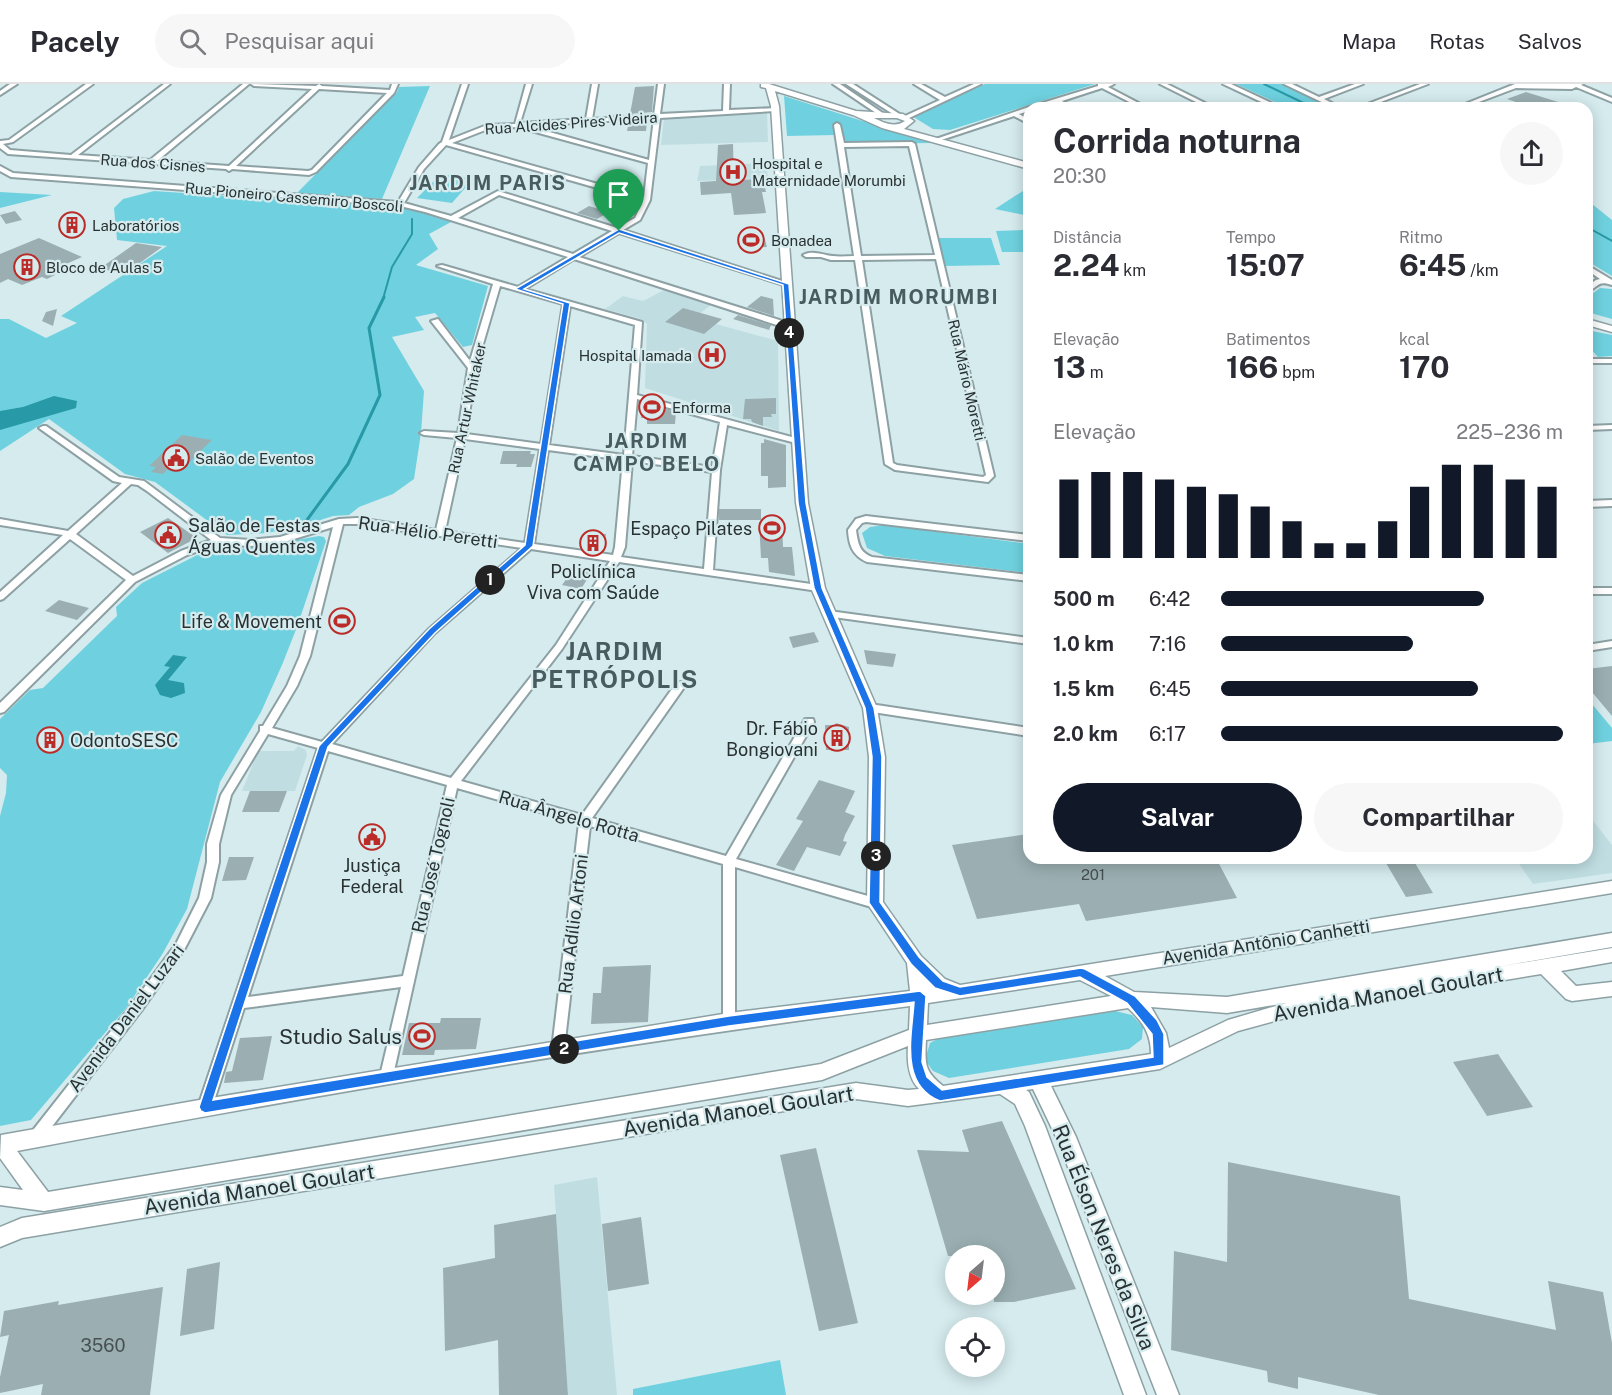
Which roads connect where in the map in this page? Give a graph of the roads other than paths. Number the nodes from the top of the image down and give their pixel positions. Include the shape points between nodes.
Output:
1 (14, 84) edge
2 (90, 84) edge
3 (167, 84) edge
4 (246, 84) edge
5 (254, 84) edge
6 (395, 84) edge
7 (465, 84) edge
8 (529, 84) edge
9 (595, 84) edge
10 (662, 84) edge
11 (727, 84) edge
12 (836, 84) edge
13 (849, 84) edge
14 (917, 84) edge
15 (978, 84) edge
16 (1111, 84) edge
17 (1162, 84) edge
18 (1226, 84) edge
19 (1287, 84) edge
20 (1360, 84) edge
21 (1425, 84) edge
22 (1100, 85) edge
23 (1579, 85) edge
24 (319, 86) edge
25 (775, 87) edge
26 (392, 92) junction
27 (0, 93) edge
28 (1318, 99) junction
29 (945, 100) junction
30 (1056, 100) junction
31 (1612, 100) edge
32 (1050, 102) edge
33 (1060, 102) edge
34 (1133, 102) edge
35 (1200, 102) edge
36 (1266, 102) edge
37 (1325, 102) edge
38 (1376, 102) edge
39 (1474, 102) edge
40 (871, 106) junction
41 (775, 107) junction
42 (1023, 111) edge
43 (726, 112) junction
44 (854, 113) junction
45 (1014, 114) junction
46 (657, 116) junction
47 (882, 118) junction
48 (905, 118) junction
49 (1023, 119) edge
50 (589, 121) junction
51 (517, 125) junction
52 (837, 125) dead end
53 (890, 127) junction
54 (940, 138) junction
55 (445, 142) junction
56 (0, 144) edge
57 (840, 145) junction
58 (72, 157) junction
59 (1023, 159) edge
60 (650, 162) junction
61 (150, 163) junction
62 (1023, 164) edge
63 (0, 168) edge
64 (229, 169) junction
65 (647, 200) junction
66 (400, 204) junction
67 (452, 218) junction
68 (619, 231) junction
69 (857, 255) junction
70 (938, 255) junction
71 (573, 256) junction
72 (440, 266) dead end
73 (1593, 271) edge
74 (1610, 281) edge
75 (497, 283) junction
76 (786, 284) junction
77 (1593, 286) edge
78 (519, 289) junction
79 (567, 303) junction
80 (1593, 317) edge
81 (435, 321) dead end
82 (1612, 322) edge
83 (1593, 324) edge
84 (789, 326) junction
85 (1612, 329) edge
86 (1593, 361) edge
87 (1612, 361) edge
88 (472, 368) junction
89 (633, 396) junction
90 (724, 422) junction
91 (1612, 427) edge
92 (43, 428) dead end
93 (1593, 428) edge
94 (424, 433) dead end
95 (462, 436) junction
96 (796, 441) junction
97 (544, 447) junction
98 (628, 459) junction
99 (716, 470) junction
100 (129, 482) junction
101 (1612, 503) edge
102 (1593, 504) edge
103 (0, 522) edge
104 (339, 522) junction
105 (440, 533) junction
106 (70, 534) junction
107 (1023, 537) edge
108 (218, 541) junction
109 (529, 546) junction
110 (616, 559) junction
111 (708, 573) junction
112 (1023, 577) edge
113 (132, 580) junction
114 (818, 588) junction
115 (1593, 591) edge
116 (1612, 591) edge
117 (0, 597) edge
118 (829, 614) junction
119 (1023, 640) edge
120 (1612, 645) edge
121 (1593, 647) edge
122 (681, 684) dead end
123 (870, 708) junction
124 (0, 709) edge
125 (809, 722) dead end
126 (264, 729) junction
127 (1023, 731) edge
128 (324, 746) junction
129 (453, 783) junction
130 (585, 820) junction
131 (729, 861) junction
132 (1612, 886) edge
133 (875, 903) junction
134 (1612, 940) edge
135 (1612, 955) edge
136 (915, 961) junction
137 (1545, 966) junction
138 (1081, 972) junction
139 (407, 981) junction
140 (1612, 989) edge
141 (960, 992) junction
142 (920, 996) junction
143 (1131, 1000) junction
144 (239, 1003) junction
145 (729, 1021) junction
146 (918, 1034) junction
147 (558, 1050) junction
148 (1160, 1061) junction
149 (387, 1076) junction
150 (1038, 1080) junction
151 (1002, 1085) junction
152 (940, 1095) junction
153 (205, 1107) junction
154 (34, 1139) junction
155 (0, 1144) edge
156 (0, 1196) edge
157 (44, 1202) junction
158 (0, 1237) edge
159 (1114, 1259) junction
160 (1086, 1264) junction
161 (1135, 1395) edge
162 (1168, 1395) edge

1 - 27 street
2 - 56 street via 11,141
3 - 58 street
4 - 61 street
5 - 24 street
6 - 26 street
7 - 55 street
8 - 51 street
9 - 50 street
10 - 46 street
11 - 43 street
12 - 40 street
13 - 48 street
14 - 29 street
15 - 29 street
16 - 22 street
17 - 35 street
18 - 36 street
19 - 28 street
20 - 28 street
21 - 38 street
22 - 30 street
22 - 34 street
23 - 31 street
23 - 39 street via 1515,86
24 - 26 street
24 - 64 street
25 - 41 street
25 - 44 street
26 - 64 street, Rua dos Cisnes via 314,171
28 - 37 street
29 - 48 street
30 - 32 street
30 - 33 street
40 - 44 street
40 - 47 street
41 - 43 street, Rua Alcides Pires Videira
41 - 76 street
42 - 45 street
43 - 46 street, Rua Alcides Pires Videira
44 - 47 street
45 - 49 street
45 - 54 street
46 - 50 street, Rua Alcides Pires Videira
46 - 60 street
47 - 48 street
47 - 53 street
48 - 53 street via 905,126
48 - 54 street
50 - 51 street, Rua Alcides Pires Videira
51 - 55 street, Rua Alcides Pires Videira via 487,127
51 - 60 street
52 - 57 street
53 - 54 street
54 - 59 street
54 - 62 street
55 - 65 street
55 - 66 street, Rua Alcides Pires Videira via 421,168
56 - 58 street, Rua dos Cisnes via 8,152
57 - 69 street
57 - 70 street, Rua Mário Moretti via 912,144
58 - 61 street, Rua dos Cisnes
60 - 65 street
61 - 64 street, Rua dos Cisnes
63 - 66 street, Rua Pioneiro Cassemiro Boscoli via 11,175
65 - 68 street via 638,219
66 - 67 street, Rua Pioneiro Cassemiro Boscoli
67 - 68 street via 498,193
67 - 71 street, Rua Pioneiro Cassemiro Boscoli
68 - 71 street
68 - 76 street
69 - 69 street via 831,258 806,256
69 - 70 street
69 - 70 street, Rua Mário Moretti via 889,464 985,480 990,477
71 - 78 street
71 - 84 street, Rua Pioneiro Cassemiro Boscoli
72 - 75 street
73 - 74 street
74 - 77 street
75 - 78 street
75 - 88 street, Rua Artur Whitaker
76 - 84 street
78 - 79 street
79 - 89 street via 639,324
79 - 97 street
80 - 82 street
81 - 88 street
83 - 85 street
84 - 96 street
86 - 87 street
88 - 95 street, Rua Artur Whitaker
89 - 90 street
89 - 98 street
90 - 96 street
90 - 99 street
91 - 93 street
92 - 100 street via 116,479
94 - 95 street
95 - 97 street
95 - 105 street, Rua Artur Whitaker
96 - 114 street via 802,503
97 - 98 street
97 - 109 street
98 - 99 street
98 - 110 street
99 - 111 street
100 - 106 street
100 - 108 street via 141,483
101 - 102 street
103 - 106 street
104 - 105 street, Rua Hélio Peretti
104 - 108 street, Rua Hélio Peretti via 281,540
104 - 126 street, Avenida Daniel Luzari via 305,656 292,686
105 - 109 street, Rua Hélio Peretti
106 - 113 street
106 - 117 street
107 - 112 street via 866,519 852,530 854,548 862,557
108 - 113 street via 184,553
109 - 110 street, Rua Hélio Peretti
109 - 128 street via 432,631
110 - 111 street, Rua Hélio Peretti
110 - 129 street, Rua José Tognoli via 559,647
111 - 114 street, Rua Hélio Peretti
113 - 124 street
114 - 118 street
115 - 116 street
118 - 119 street
118 - 123 street
120 - 121 street
122 - 130 street, Rua Adílio Artoni
123 - 127 street
123 - 133 street via 877,757
125 - 131 street
126 - 128 street, Rua Ângelo Rotta
126 - 154 street, Avenida Daniel Luzari via 226,795 205,898 180,947
128 - 129 street, Rua Ângelo Rotta
128 - 144 street
129 - 130 street, Rua Ângelo Rotta
129 - 139 street, Rua José Tognoli
130 - 131 street, Rua Ângelo Rotta
130 - 147 street, Rua Adílio Artoni
131 - 133 street, Rua Ângelo Rotta
131 - 145 street
132 - 138 street, Avenida Antônio Canhetti
133 - 136 street
134 - 143 street, Avenida Manoel Goulart via 1227,1005
135 - 137 street, Avenida Manoel Goulart
136 - 141 street via 939,984
136 - 142 street
137 - 140 street via 1572,994
137 - 148 street, Avenida Manoel Goulart via 1300,1006 1234,1026
138 - 141 street, Avenida Antônio Canhetti
138 - 143 street
139 - 144 street
139 - 149 street, Rua José Tognoli
141 - 142 street, Avenida Antônio Canhetti
142 - 145 street, Avenida Antônio Canhetti
142 - 146 street
143 - 146 street, Avenida Manoel Goulart
143 - 148 street via 1158,1034
144 - 153 street
145 - 147 street, Avenida Antônio Canhetti
146 - 152 street via 916,1062 922,1080
146 - 157 street, Avenida Manoel Goulart via 822,1072
147 - 149 street, Avenida Antônio Canhetti
148 - 150 street, Avenida Manoel Goulart
149 - 153 street, Avenida Antônio Canhetti
150 - 151 street, Avenida Manoel Goulart
150 - 159 street, Rua Élson Neres da Silva via 1066,1137
151 - 152 street, Avenida Manoel Goulart
151 - 160 street, Rua Élson Neres da Silva via 1022,1098
152 - 158 street, Avenida Manoel Goulart via 908,1098 856,1091 22,1228
153 - 154 street, Avenida Antônio Canhetti
154 - 155 street, Avenida Antônio Canhetti
155 - 157 street
156 - 157 street, Avenida Manoel Goulart
159 - 160 street
159 - 162 street, Rua Élson Neres da Silva
160 - 161 street, Rua Élson Neres da Silva

